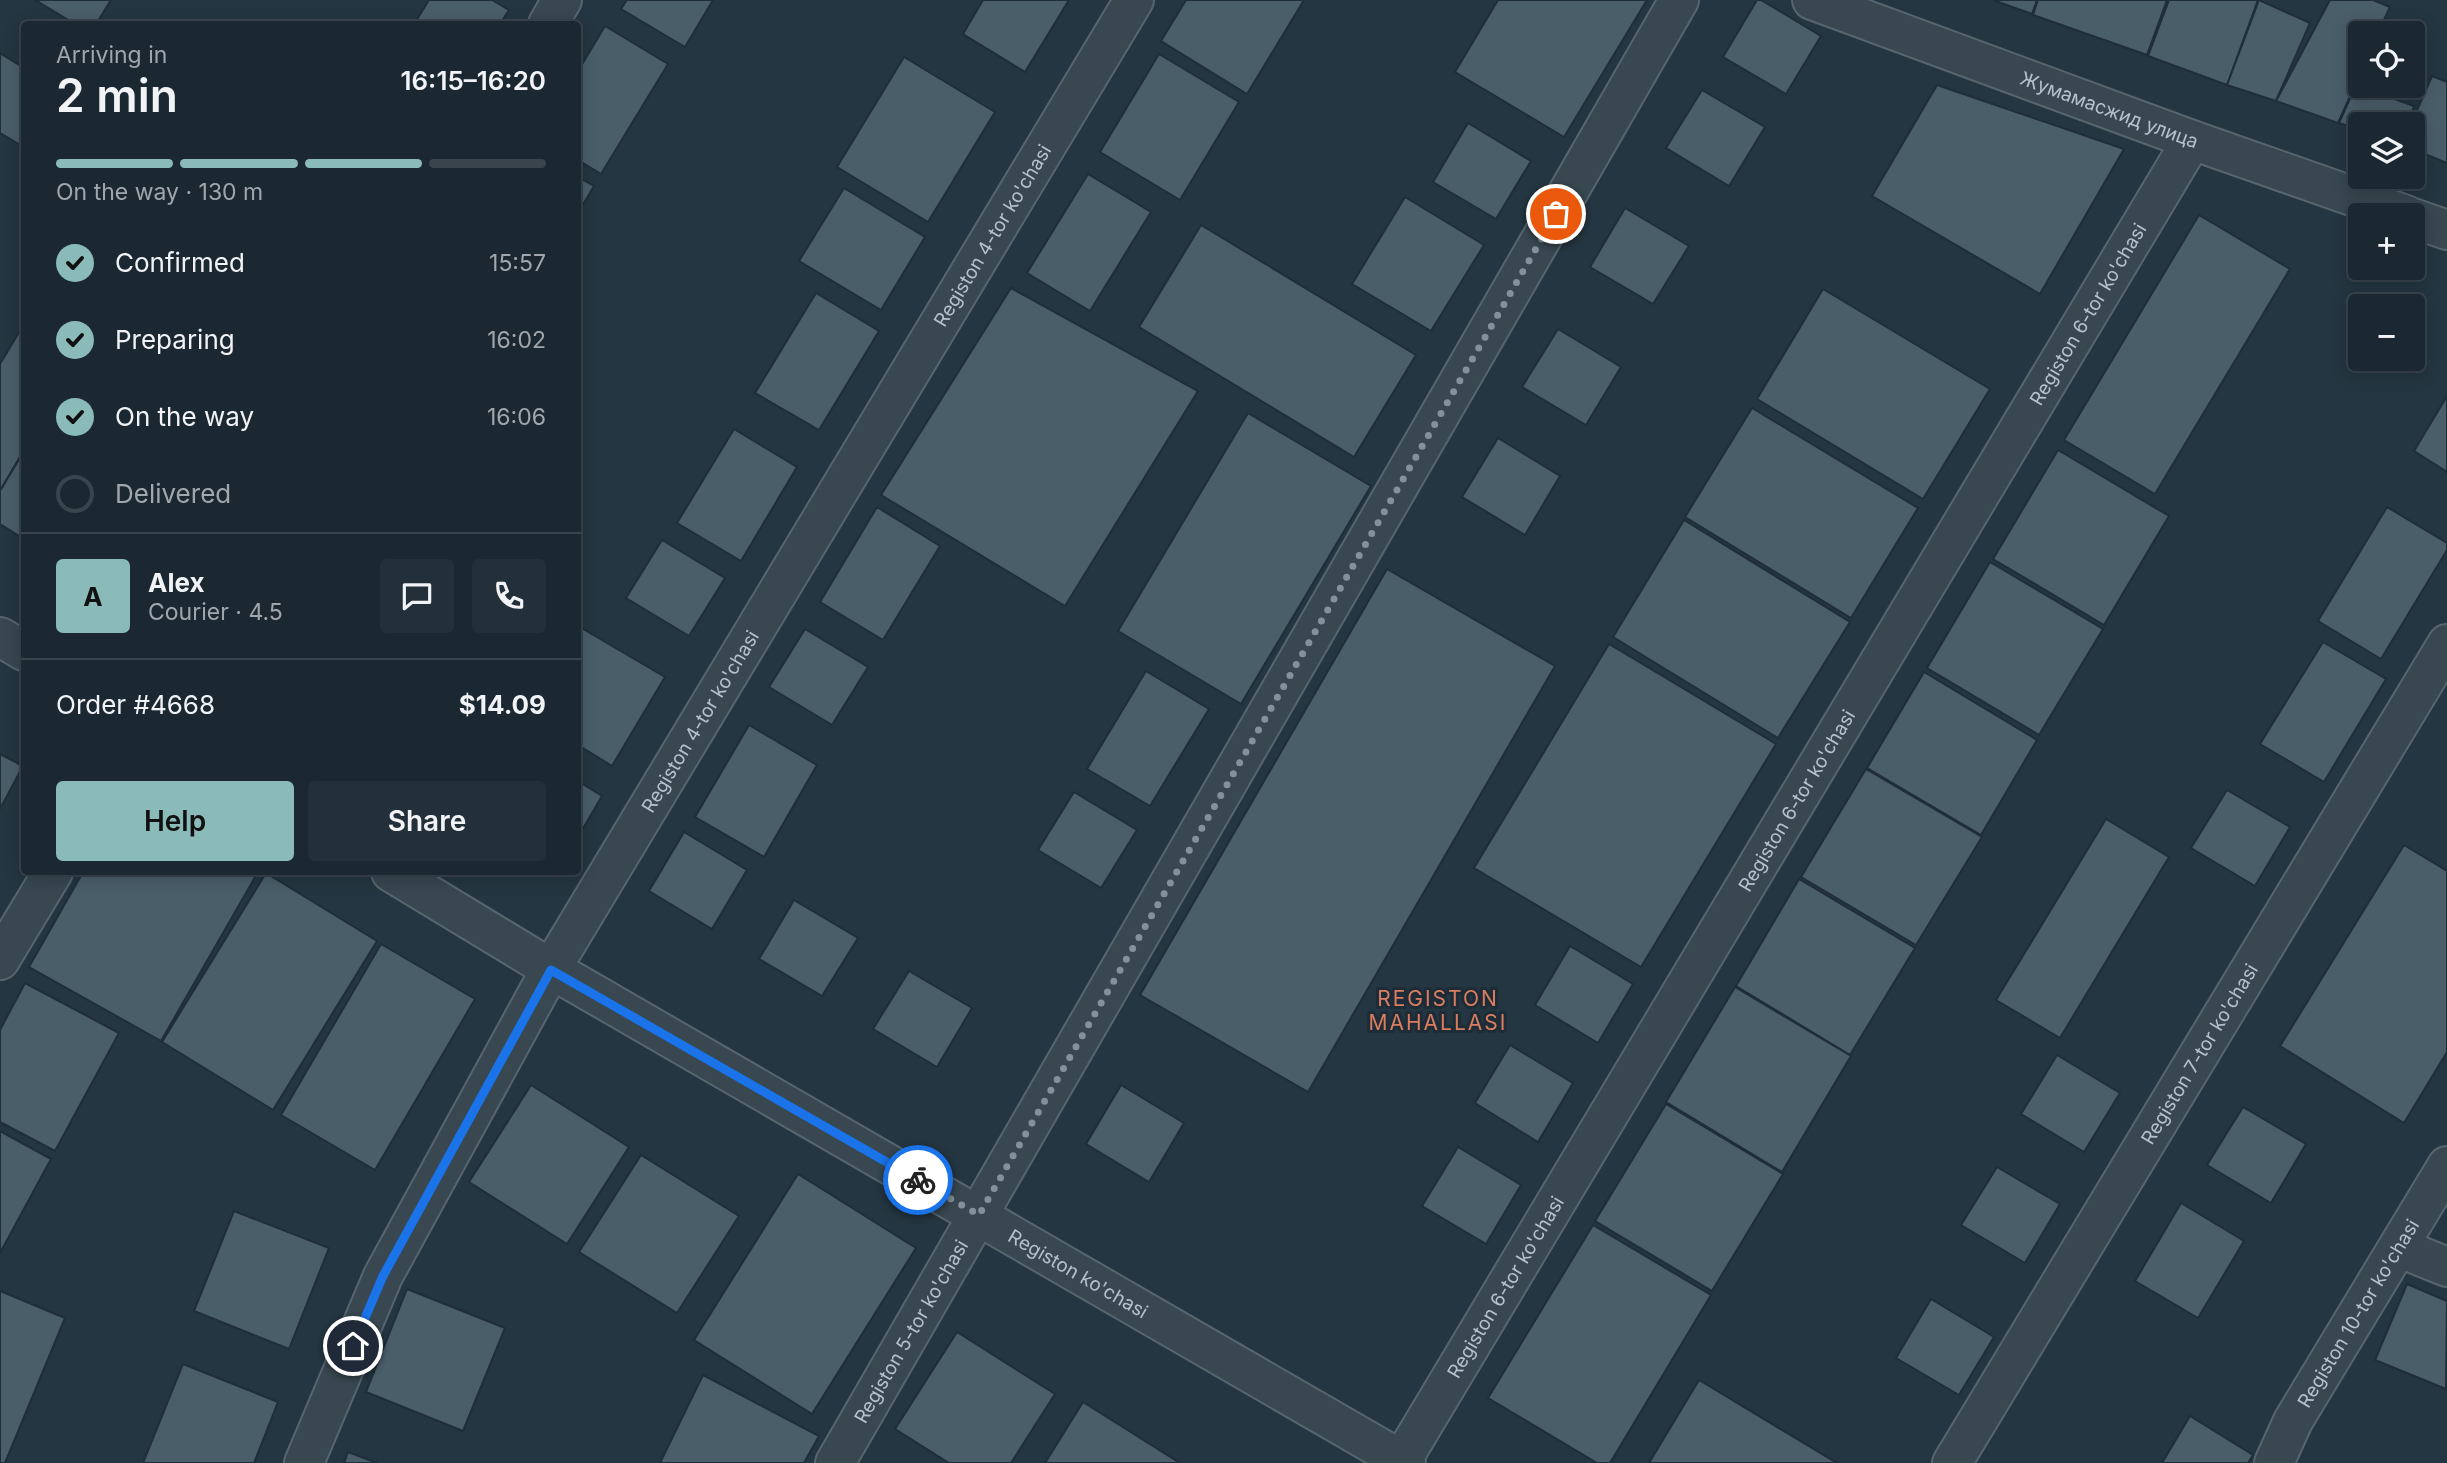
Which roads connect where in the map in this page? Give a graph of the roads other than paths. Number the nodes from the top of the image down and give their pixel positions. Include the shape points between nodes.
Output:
1 (562, 0) edge
2 (1134, 0) edge
3 (1679, 0) edge
4 (1812, 0) edge
5 (550, 21) edge
6 (2192, 140) junction
7 (2372, 203) edge
8 (2425, 222) edge
9 (2447, 230) edge
10 (0, 637) edge
11 (2447, 645) edge
12 (21, 649) edge
13 (51, 875) edge
14 (396, 875) edge
15 (0, 960) edge
16 (551, 970) junction
17 (2447, 1166) edge
18 (979, 1215) junction
19 (2400, 1248) junction
20 (2447, 1267) edge
21 (1402, 1462) edge
22 (304, 1463) edge
23 (835, 1463) edge
24 (1952, 1463) edge
25 (2274, 1463) edge

1 - 5 street
2 - 16 street, Registon 4-tor ko'chasi
3 - 18 street, Registon 5-tor ko'chasi
4 - 6 street, Жумамасжид улица
6 - 7 street, Жумамасжид улица
6 - 21 street, Registon 6-tor ko'chasi
8 - 9 street
10 - 12 street
11 - 24 street, Registon 7-tor ko'chasi
13 - 15 street
14 - 16 street, Registon ko'chasi
16 - 18 street, Registon ko'chasi
16 - 22 street, Registon 4-tor ko'chasi via 383,1276
17 - 19 street, Registon 10-tor ko'chasi
18 - 21 street, Registon ko'chasi
18 - 23 street, Registon 5-tor ko'chasi
19 - 20 street
19 - 25 street, Registon 10-tor ko'chasi via 2293,1421

